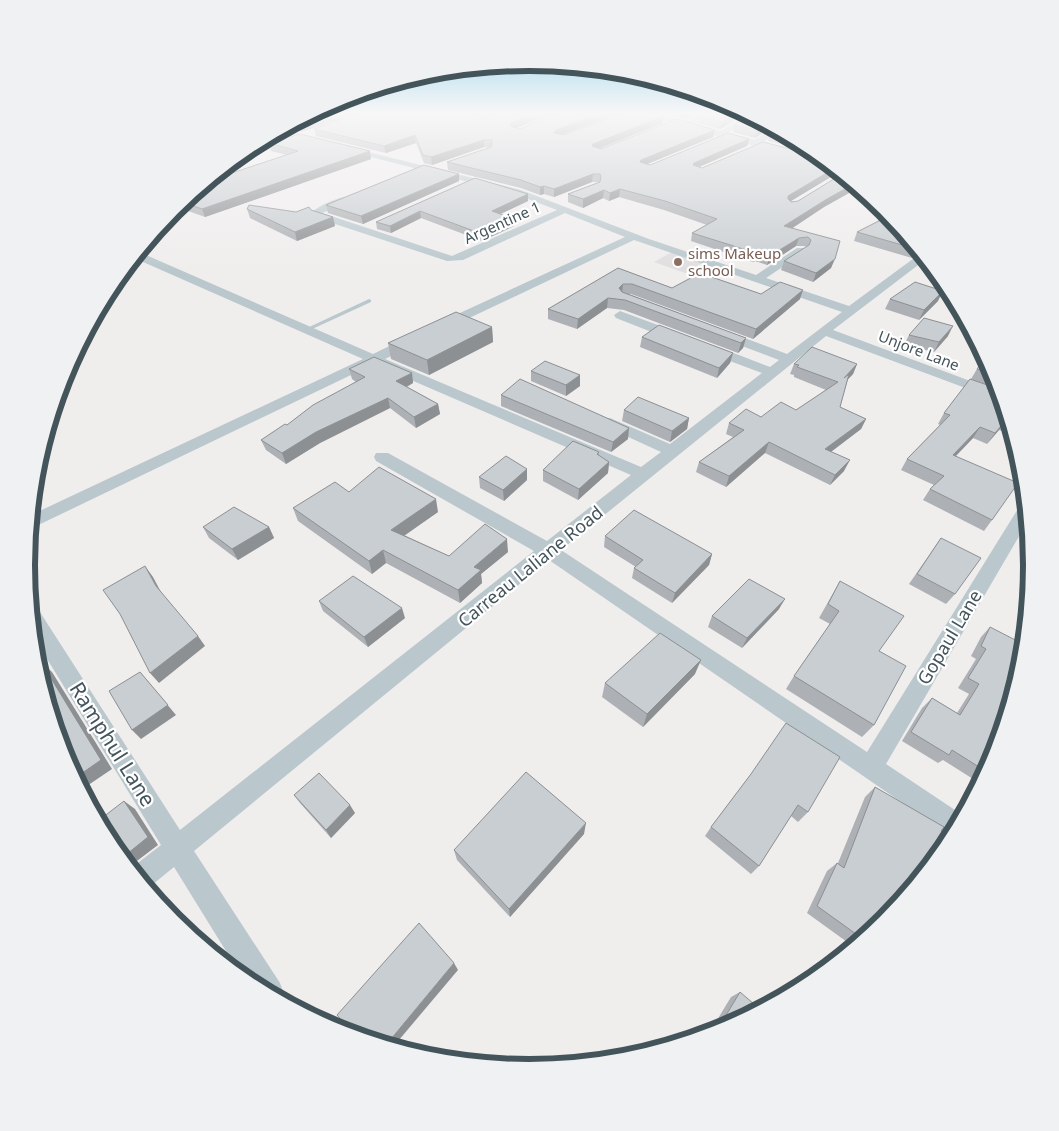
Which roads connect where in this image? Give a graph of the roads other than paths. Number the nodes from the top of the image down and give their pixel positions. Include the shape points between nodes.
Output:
1 (417, 166) edge
2 (441, 166) edge
3 (429, 169) junction
4 (408, 175) edge
5 (473, 180) junction
6 (456, 188) edge
7 (364, 192) edge
8 (565, 210) junction
9 (380, 222) edge
10 (364, 230) junction
11 (633, 236) junction
12 (801, 250) edge
13 (142, 258) edge
14 (919, 260) edge
15 (757, 279) junction
16 (370, 301) dead end
17 (852, 311) junction
18 (620, 316) dead end
19 (308, 329) junction
20 (708, 329) edge
21 (824, 332) junction
22 (375, 358) junction
23 (789, 359) junction
24 (772, 372) junction
25 (993, 395) edge
26 (591, 415) edge
27 (672, 451) junction
28 (382, 457) dead end
29 (643, 474) junction
30 (1022, 517) edge
31 (37, 520) edge
32 (549, 551) junction
33 (39, 627) edge
34 (870, 767) junction
35 (952, 823) edge
36 (179, 848) junction
37 (144, 876) edge
38 (262, 982) edge

1 - 3 street
2 - 3 street
3 - 4 street
3 - 5 street
5 - 6 street
5 - 8 street via 555,202
7 - 10 street via 316,212
8 - 10 street, Argentine 1 via 451,259
8 - 11 street
9 - 10 street
11 - 15 street
11 - 22 street
12 - 15 street
13 - 19 street
14 - 17 street, Carreau Laliane Road
15 - 17 street
16 - 19 lane
17 - 21 street, Carreau Laliane Road
18 - 24 street
19 - 22 street
20 - 23 street
21 - 23 street, Carreau Laliane Road
21 - 25 street, Unjore Lane
22 - 29 street via 509,419
22 - 31 street
23 - 24 street, Carreau Laliane Road
24 - 27 street, Carreau Laliane Road
26 - 27 street
27 - 29 street, Carreau Laliane Road
28 - 32 street
29 - 32 street, Carreau Laliane Road
30 - 34 street, Gopaul Lane
32 - 34 street
32 - 36 street, Carreau Laliane Road
33 - 36 street, Ramphul Lane
34 - 35 street
36 - 37 street, Carreau Laliane Road
36 - 38 street, Ramphul Lane

